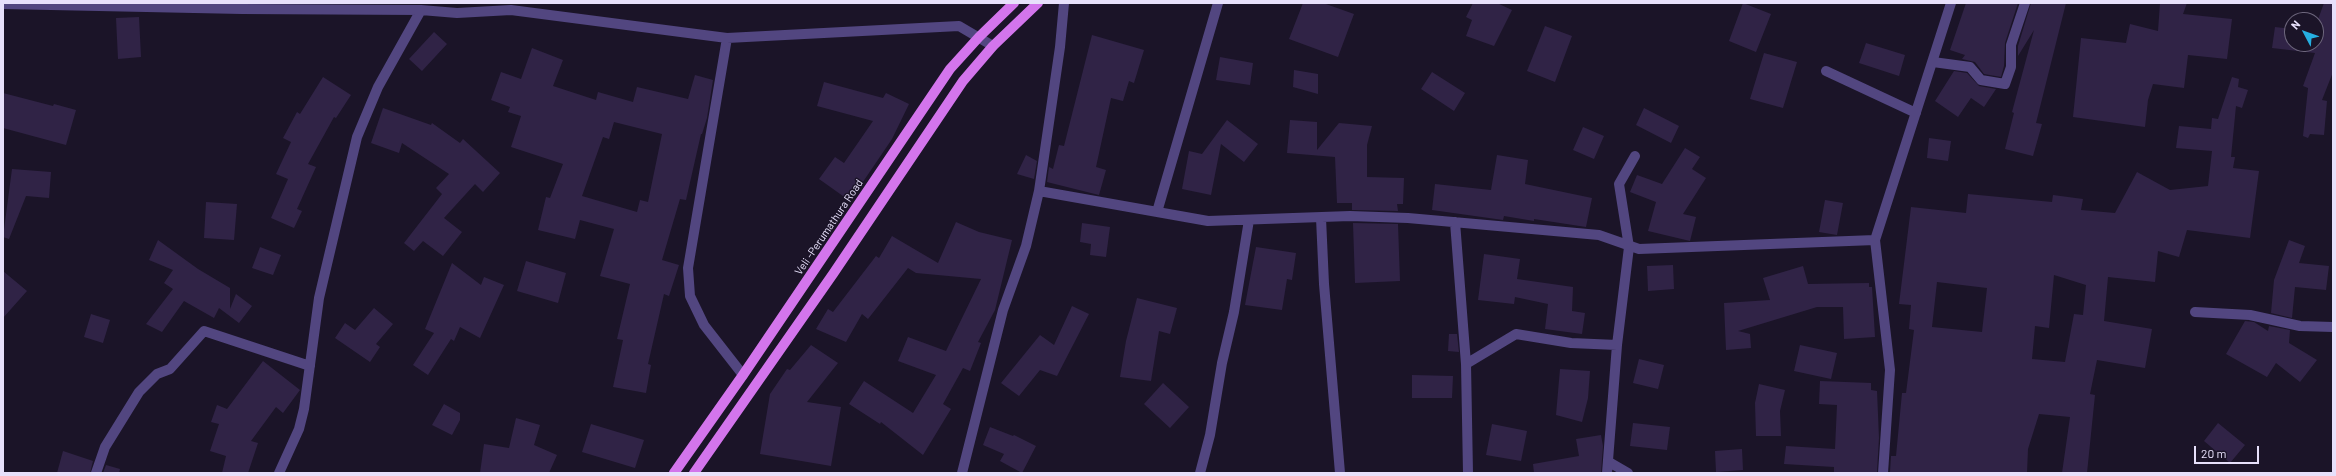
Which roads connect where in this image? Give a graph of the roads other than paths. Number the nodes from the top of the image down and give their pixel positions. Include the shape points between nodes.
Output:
1 (1014, 3) edge
2 (1038, 3) edge
3 (1064, 3) edge
4 (1218, 3) edge
5 (1951, 3) edge
6 (2025, 3) edge
7 (3, 4) edge
8 (242, 6) edge
9 (421, 10) junction
10 (978, 37) junction
11 (727, 38) junction
12 (993, 46) junction
13 (1933, 62) junction
14 (1826, 71) dead end
15 (1916, 113) junction
16 (1635, 156) dead end
17 (1039, 191) junction
18 (1157, 212) junction
19 (1321, 218) junction
20 (1249, 220) junction
21 (1455, 222) junction
22 (1875, 240) junction
23 (1629, 247) junction
24 (2195, 312) dead end
25 (2333, 326) edge
26 (1617, 345) junction
27 (1466, 364) junction
28 (310, 366) junction
29 (743, 375) junction
30 (1609, 462) junction
31 (96, 473) edge
32 (279, 473) edge
33 (674, 473) edge
34 (694, 473) edge
35 (962, 473) edge
36 (1200, 473) edge
37 (1340, 473) edge
38 (1468, 473) edge
39 (1608, 473) edge
40 (1628, 473) edge
41 (1883, 473) edge

1 - 10 main road, Veli -Perumathura Road
2 - 12 main road
3 - 17 street
4 - 18 street
5 - 13 street
6 - 13 street via 2011,45 2011,67 2005,84 1981,80 1970,67
7 - 8 street
8 - 9 street
9 - 11 street via 457,13 511,10
9 - 28 street via 378,87 357,137 319,298
10 - 11 street via 959,26
10 - 12 street
10 - 29 main road, Veli -Perumathura Road via 950,69
11 - 29 street via 688,268 690,296 704,325
12 - 34 main road via 963,81 833,274
13 - 15 street
14 - 15 street
15 - 22 street
16 - 23 street via 1619,184
17 - 18 street
17 - 35 street via 1026,246 1001,318
18 - 20 street via 1208,221
19 - 20 street
19 - 21 street via 1408,218
19 - 37 street
20 - 36 street via 1234,312
21 - 23 street via 1599,235
21 - 27 street
22 - 23 street via 1639,249
22 - 41 street via 1890,370
23 - 26 street
24 - 25 street via 2250,315 2300,326
26 - 27 street via 1571,343 1516,334
26 - 30 street
27 - 38 street
28 - 31 street via 204,331 170,370 157,374 139,392 105,447
28 - 32 street via 299,429
29 - 33 main road, Veli -Perumathura Road
30 - 39 street
30 - 40 street

